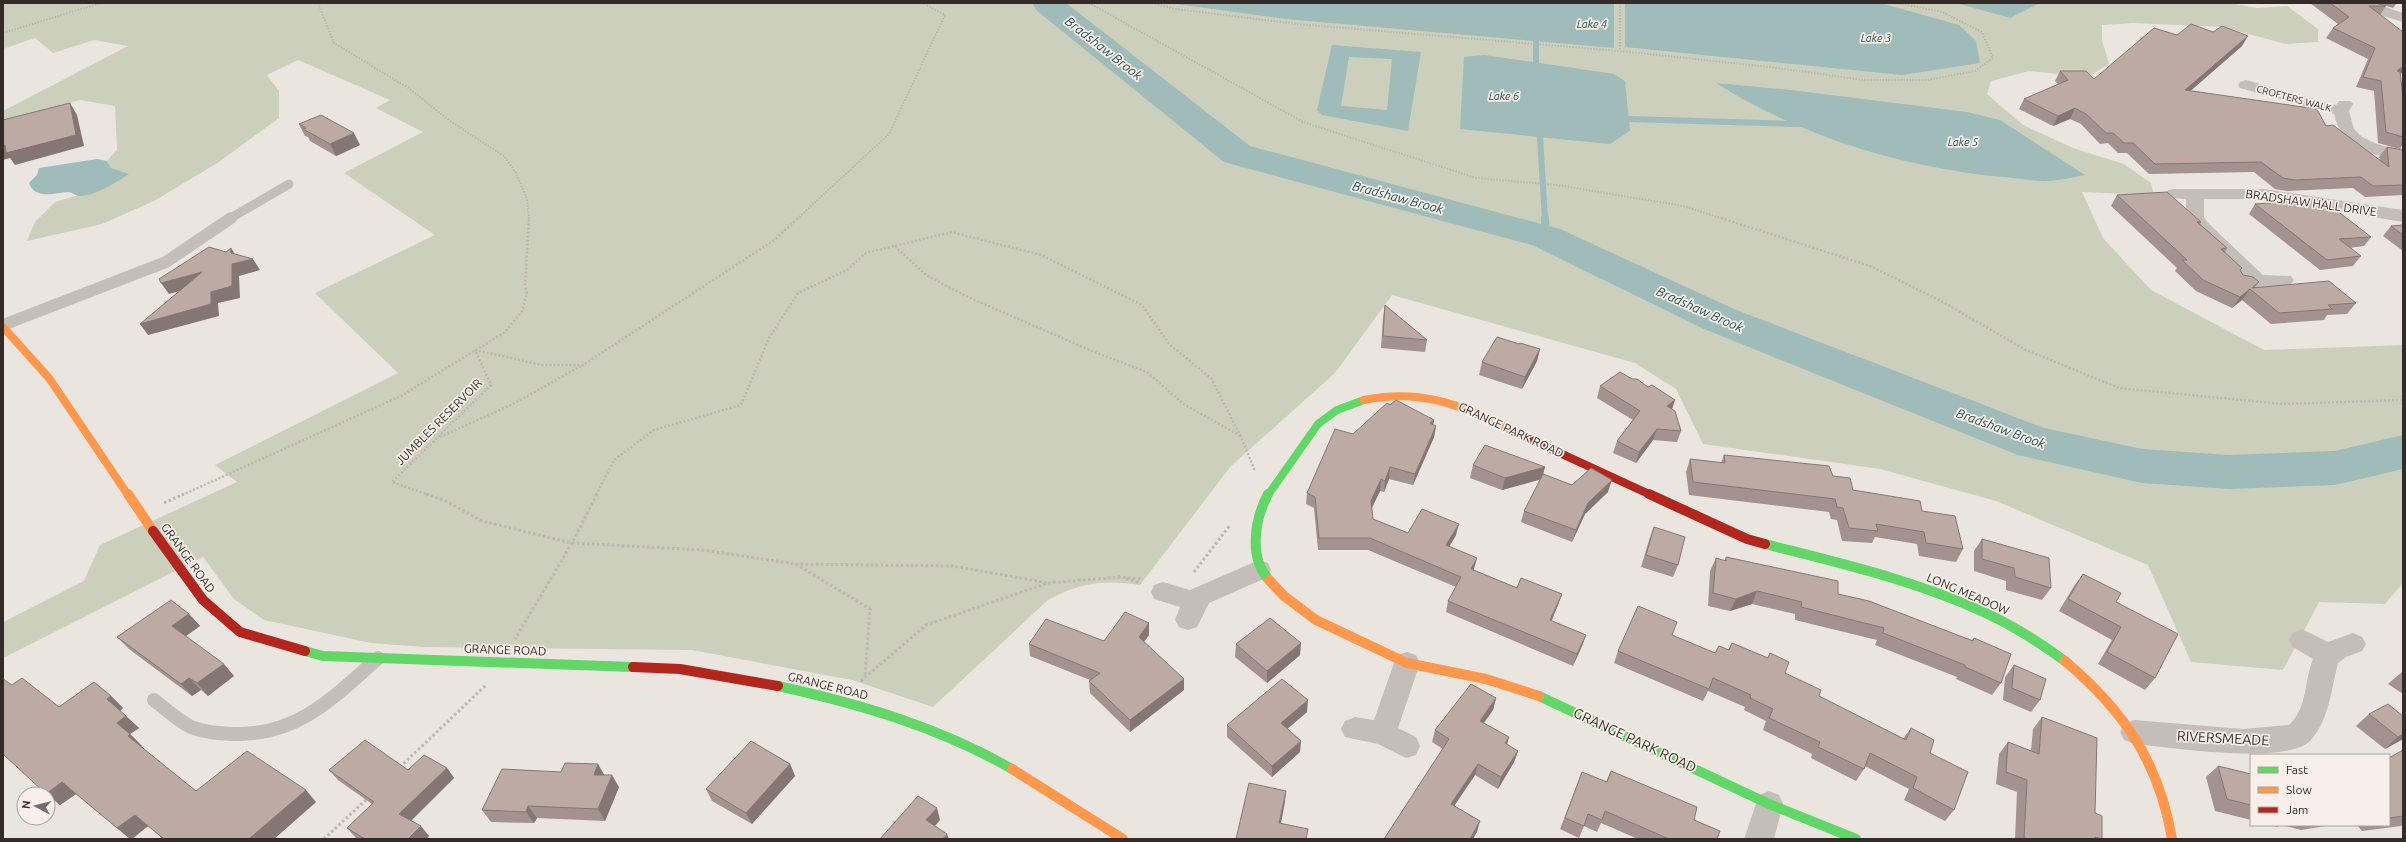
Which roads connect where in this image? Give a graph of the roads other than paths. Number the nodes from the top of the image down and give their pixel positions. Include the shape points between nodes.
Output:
1 (2357, 3) edge
2 (2403, 18) edge
3 (2234, 97) edge
4 (2403, 156) edge
5 (289, 184) dead end
6 (2174, 194) dead end
7 (2195, 195) junction
8 (2403, 216) edge
9 (2257, 280) junction
10 (2284, 280) dead end
11 (2238, 282) edge
12 (3, 326) edge
13 (1654, 495) joint
14 (1259, 570) junction
15 (1156, 586) road end
16 (2302, 640) dead end
17 (2353, 644) dead end
18 (2328, 655) junction
19 (379, 658) junction
20 (1407, 663) junction
21 (154, 700) dead end
22 (1355, 729) dead end
23 (2134, 732) junction
24 (1383, 733) junction
25 (1406, 746) dead end
26 (1769, 804) junction
27 (1123, 839) edge
28 (1759, 839) edge
29 (1856, 839) edge
30 (2172, 839) edge

1 - 2 street
3 - 4 street, CROFTERS WALK via 2245,81 2343,107 2346,130 2353,138 2374,148
5 - 12 lane via 239,212 166,262
6 - 7 street, BRADSHAW HALL DRIVE
7 - 8 street, BRADSHAW HALL DRIVE via 2264,194
7 - 9 street via 2199,225
9 - 10 street
9 - 11 street
12 - 19 street, GRANGE ROAD via 49,378 203,600 240,632 323,656
13 - 14 street, GRANGE PARK ROAD via 1517,434 1474,411 1447,401 1401,395 1373,397 1349,404 1328,415 1313,428 1270,489 1261,506 1256,525
13 - 23 street, LONG MEADOW via 1747,539 1784,551 1883,574 1938,592 2006,622 2070,665 2104,697
14 - 15 street via 1200,596 1192,611
14 - 20 street, GRANGE PARK ROAD via 1284,596 1316,620
16 - 18 street
17 - 18 street
18 - 23 street, RIVERSMEADE via 2320,693 2309,720 2299,733 2277,740 2251,741
19 - 21 lane via 309,718 295,725 267,732 245,735 216,733 192,727
19 - 27 street, GRANGE ROAD via 680,669 847,701 940,734 1001,762
20 - 24 street
20 - 26 street, GRANGE PARK ROAD via 1486,679 1531,693 1577,712
22 - 24 street
23 - 30 street, LONG MEADOW via 2159,787 2170,821
24 - 25 street
26 - 28 street
26 - 29 street, GRANGE PARK ROAD

